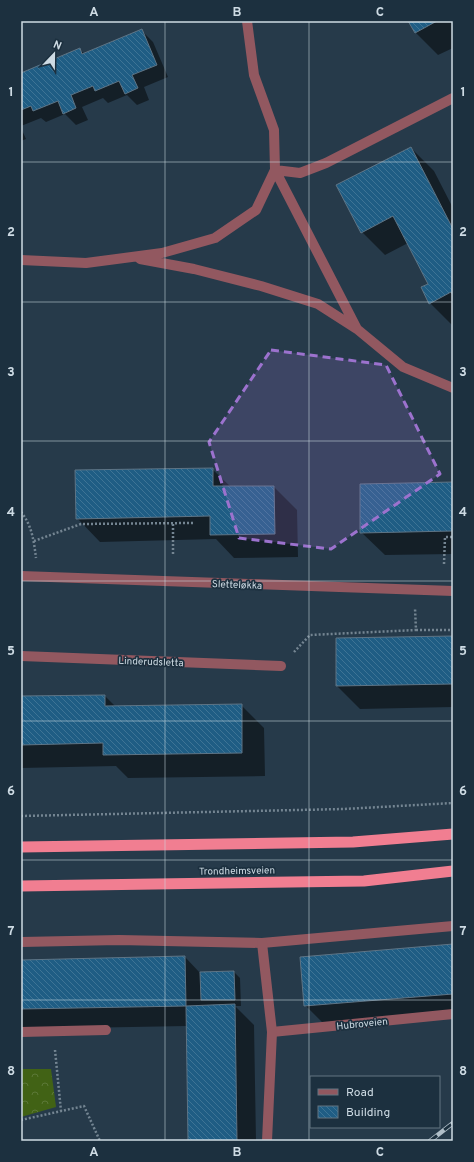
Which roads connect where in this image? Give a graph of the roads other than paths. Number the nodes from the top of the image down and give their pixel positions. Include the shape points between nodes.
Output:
1 (247, 21) edge
2 (453, 98) edge
3 (275, 170) junction
4 (132, 257) junction
5 (21, 260) edge
6 (357, 329) junction
7 (453, 388) edge
8 (21, 576) edge
9 (453, 591) edge
10 (21, 656) edge
11 (281, 666) road end
12 (453, 834) edge
13 (21, 846) edge
14 (453, 871) edge
15 (21, 886) edge
16 (453, 926) edge
17 (21, 942) edge
18 (262, 943) junction
19 (453, 1014) edge
20 (106, 1030) dead end
21 (21, 1032) edge
22 (272, 1032) junction
23 (267, 1141) edge

1 - 3 street via 254,75 274,130
2 - 3 street via 326,163 300,173
3 - 4 street via 256,210 215,238 162,253
3 - 6 street
4 - 5 street via 86,263
4 - 6 street via 194,269 318,304
6 - 7 street via 403,367
8 - 9 street, Sletteløkka
10 - 11 street, Linderudsletta
12 - 13 highway via 353,842
14 - 15 highway, Trondheimsveien via 364,881
16 - 18 street
17 - 18 street via 119,940
18 - 22 street
19 - 22 street, Hubroveien
20 - 21 street
22 - 23 street

